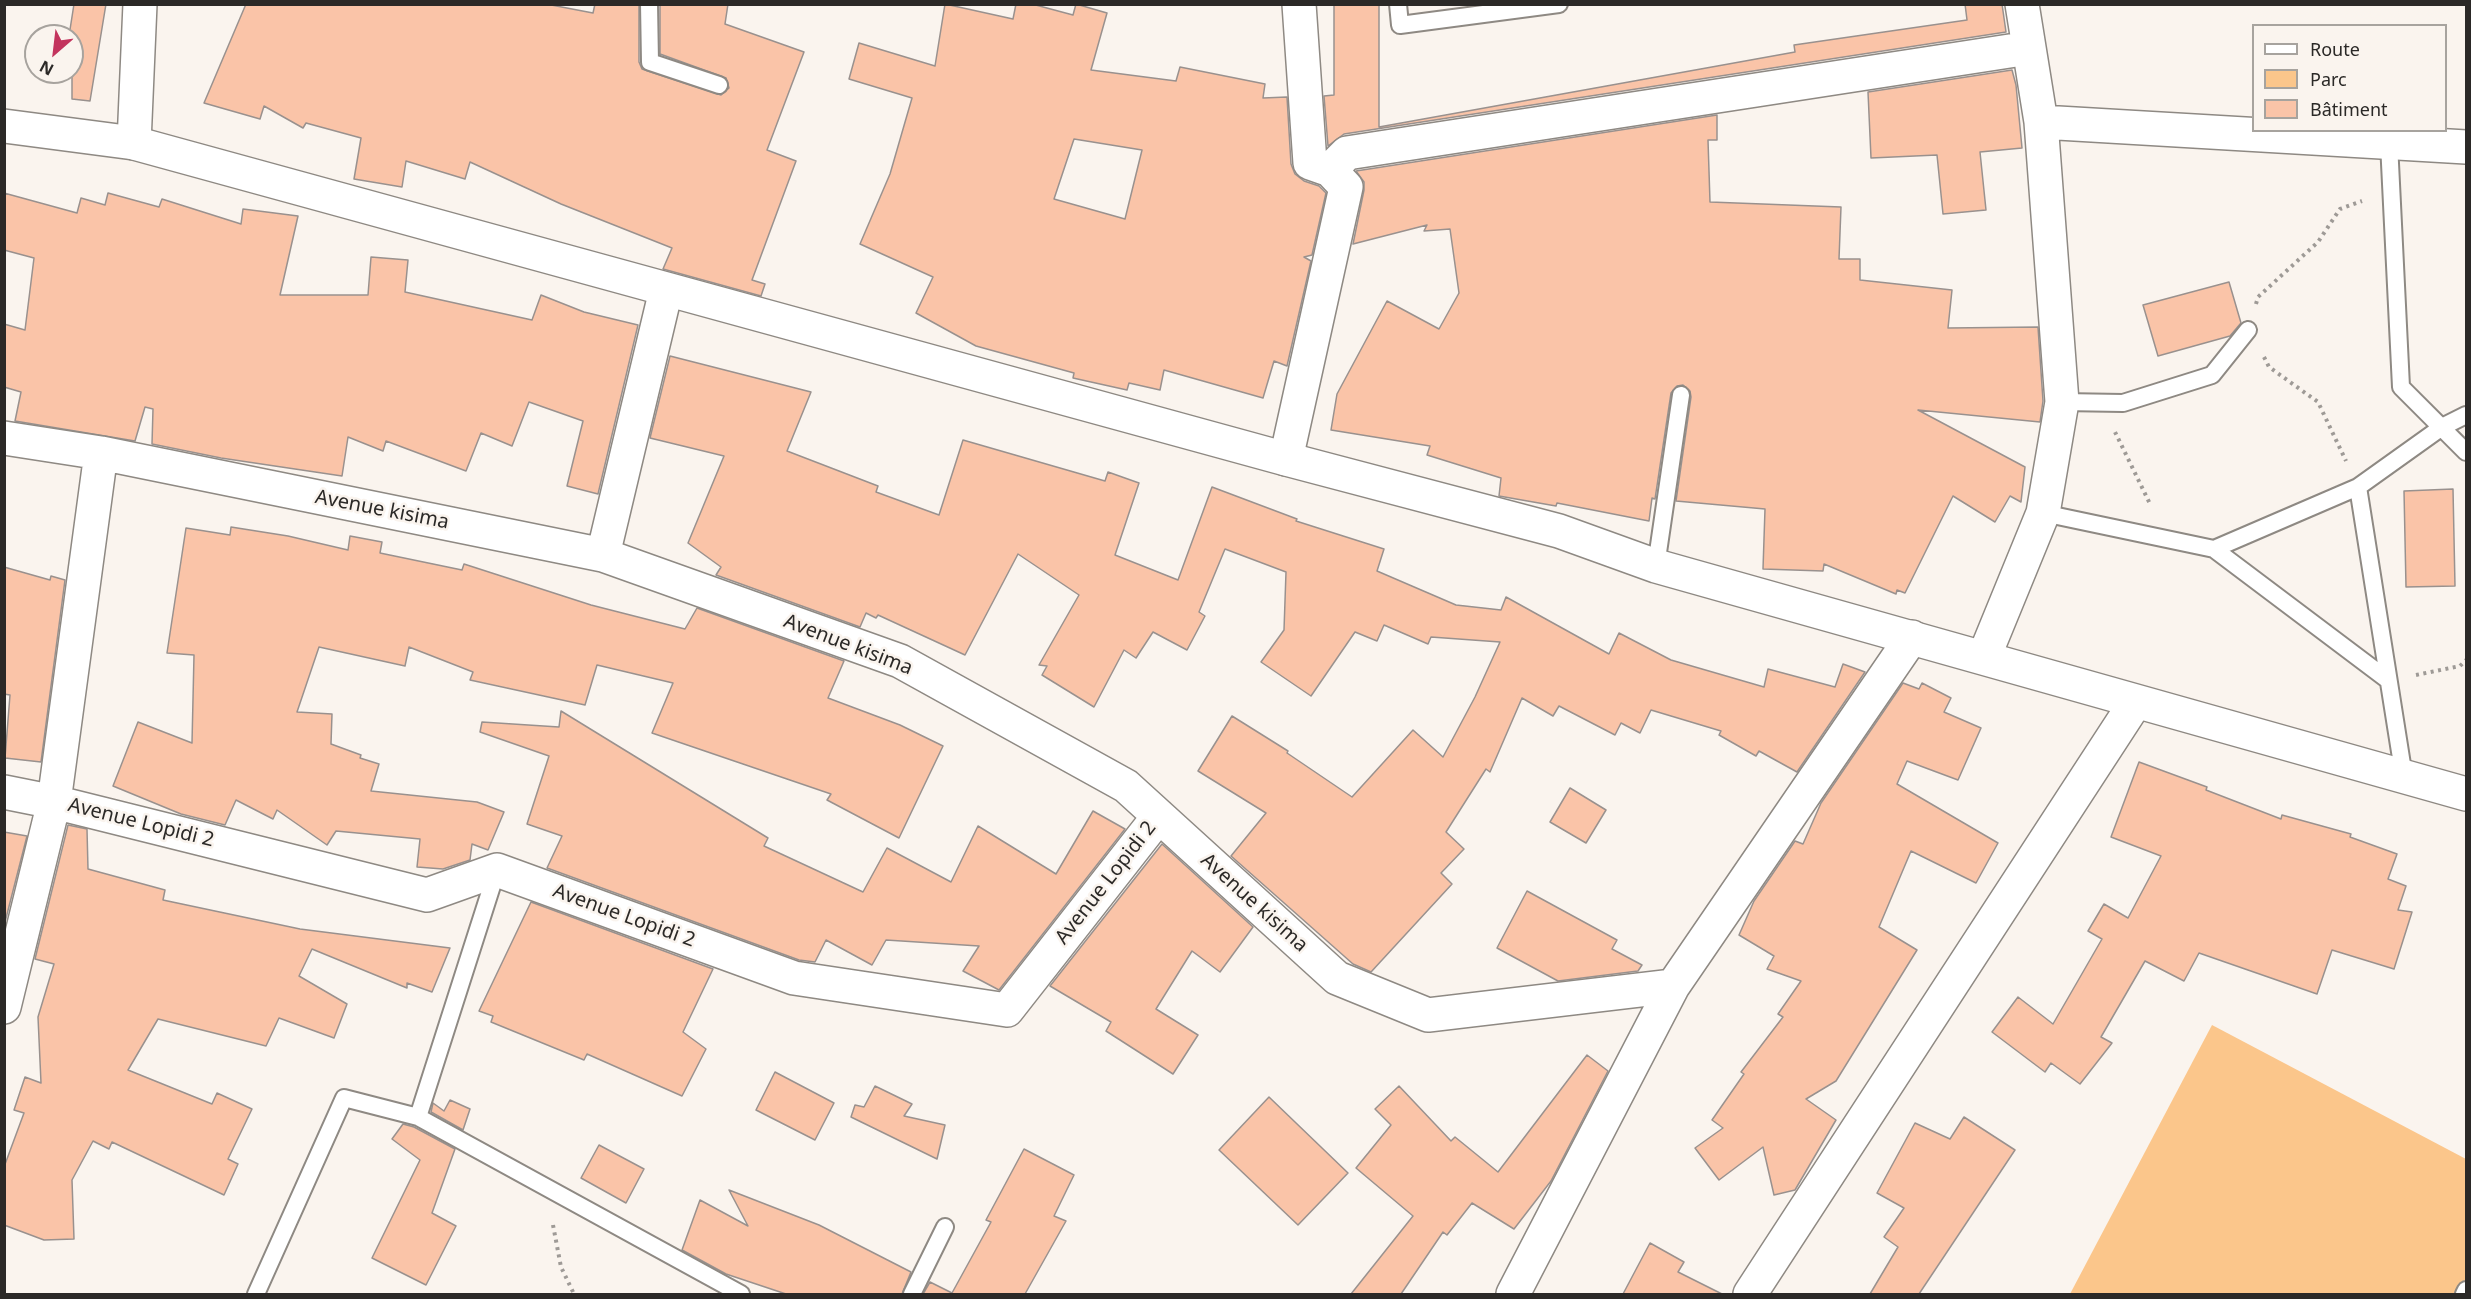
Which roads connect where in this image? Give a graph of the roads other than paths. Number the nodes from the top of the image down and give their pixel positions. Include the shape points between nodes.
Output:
1 (141, 4) edge
2 (649, 4) edge
3 (1299, 4) edge
4 (1398, 4) edge
5 (1559, 4) edge
6 (2022, 4) edge
7 (2029, 48) junction
8 (719, 86) dead end
9 (2041, 122) junction
10 (4, 126) edge
11 (134, 143) junction
12 (2388, 143) junction
13 (2466, 147) edge
14 (1330, 170) junction
15 (666, 290) junction
16 (2248, 330) road end
17 (1681, 395) dead end
18 (2062, 402) junction
19 (2466, 416) edge
20 (2442, 427) junction
21 (4, 438) edge
22 (2466, 452) edge
23 (101, 453) junction
24 (1286, 459) junction
25 (2358, 487) junction
26 (2043, 513) junction
27 (2214, 549) junction
28 (603, 555) junction
29 (1656, 566) junction
30 (1912, 637) junction
31 (1984, 657) junction
32 (2388, 680) junction
33 (2135, 703) junction
34 (2404, 777) junction
35 (4, 792) edge
36 (2466, 794) edge
37 (54, 802) junction
38 (1159, 816) junction
39 (497, 870) junction
40 (1673, 986) junction
41 (4, 1006) edge
42 (418, 1117) junction
43 (945, 1227) dead end
44 (2466, 1290) edge
45 (256, 1294) edge
46 (741, 1294) edge
47 (912, 1294) edge
48 (1513, 1294) edge
49 (1750, 1294) edge
50 (2464, 1294) edge

1 - 11 street
2 - 8 lane via 650,62
3 - 14 street via 1310,163
4 - 5 lane via 1400,25
6 - 7 street
7 - 9 street
7 - 14 street via 1347,153
9 - 12 street
9 - 18 street
10 - 11 street
11 - 15 street
12 - 13 street
12 - 20 lane via 2401,387
14 - 24 street via 1346,187
15 - 24 street
15 - 28 street
16 - 18 lane via 2212,375 2123,403
17 - 29 lane
18 - 26 street
19 - 20 lane
20 - 22 lane
20 - 25 lane
21 - 23 street, Avenue kisima
23 - 28 street, Avenue kisima
23 - 37 street
24 - 29 street via 1559,531
25 - 27 lane
25 - 32 lane
26 - 27 lane
26 - 31 street
27 - 32 lane
28 - 38 street, Avenue kisima via 900,661 1126,786
29 - 30 street
30 - 31 street
30 - 40 street
31 - 33 street
32 - 34 lane
33 - 34 street
33 - 49 street
34 - 36 street
35 - 37 street, Avenue Lopidi 2
37 - 39 street, Avenue Lopidi 2 via 427,895
37 - 41 street
38 - 39 street, Avenue Lopidi 2 via 1007,1010 794,978
38 - 40 street, Avenue kisima via 1337,978 1428,1015
39 - 42 lane
40 - 48 street
42 - 45 lane via 344,1098
42 - 46 lane
43 - 47 lane
44 - 50 lane

